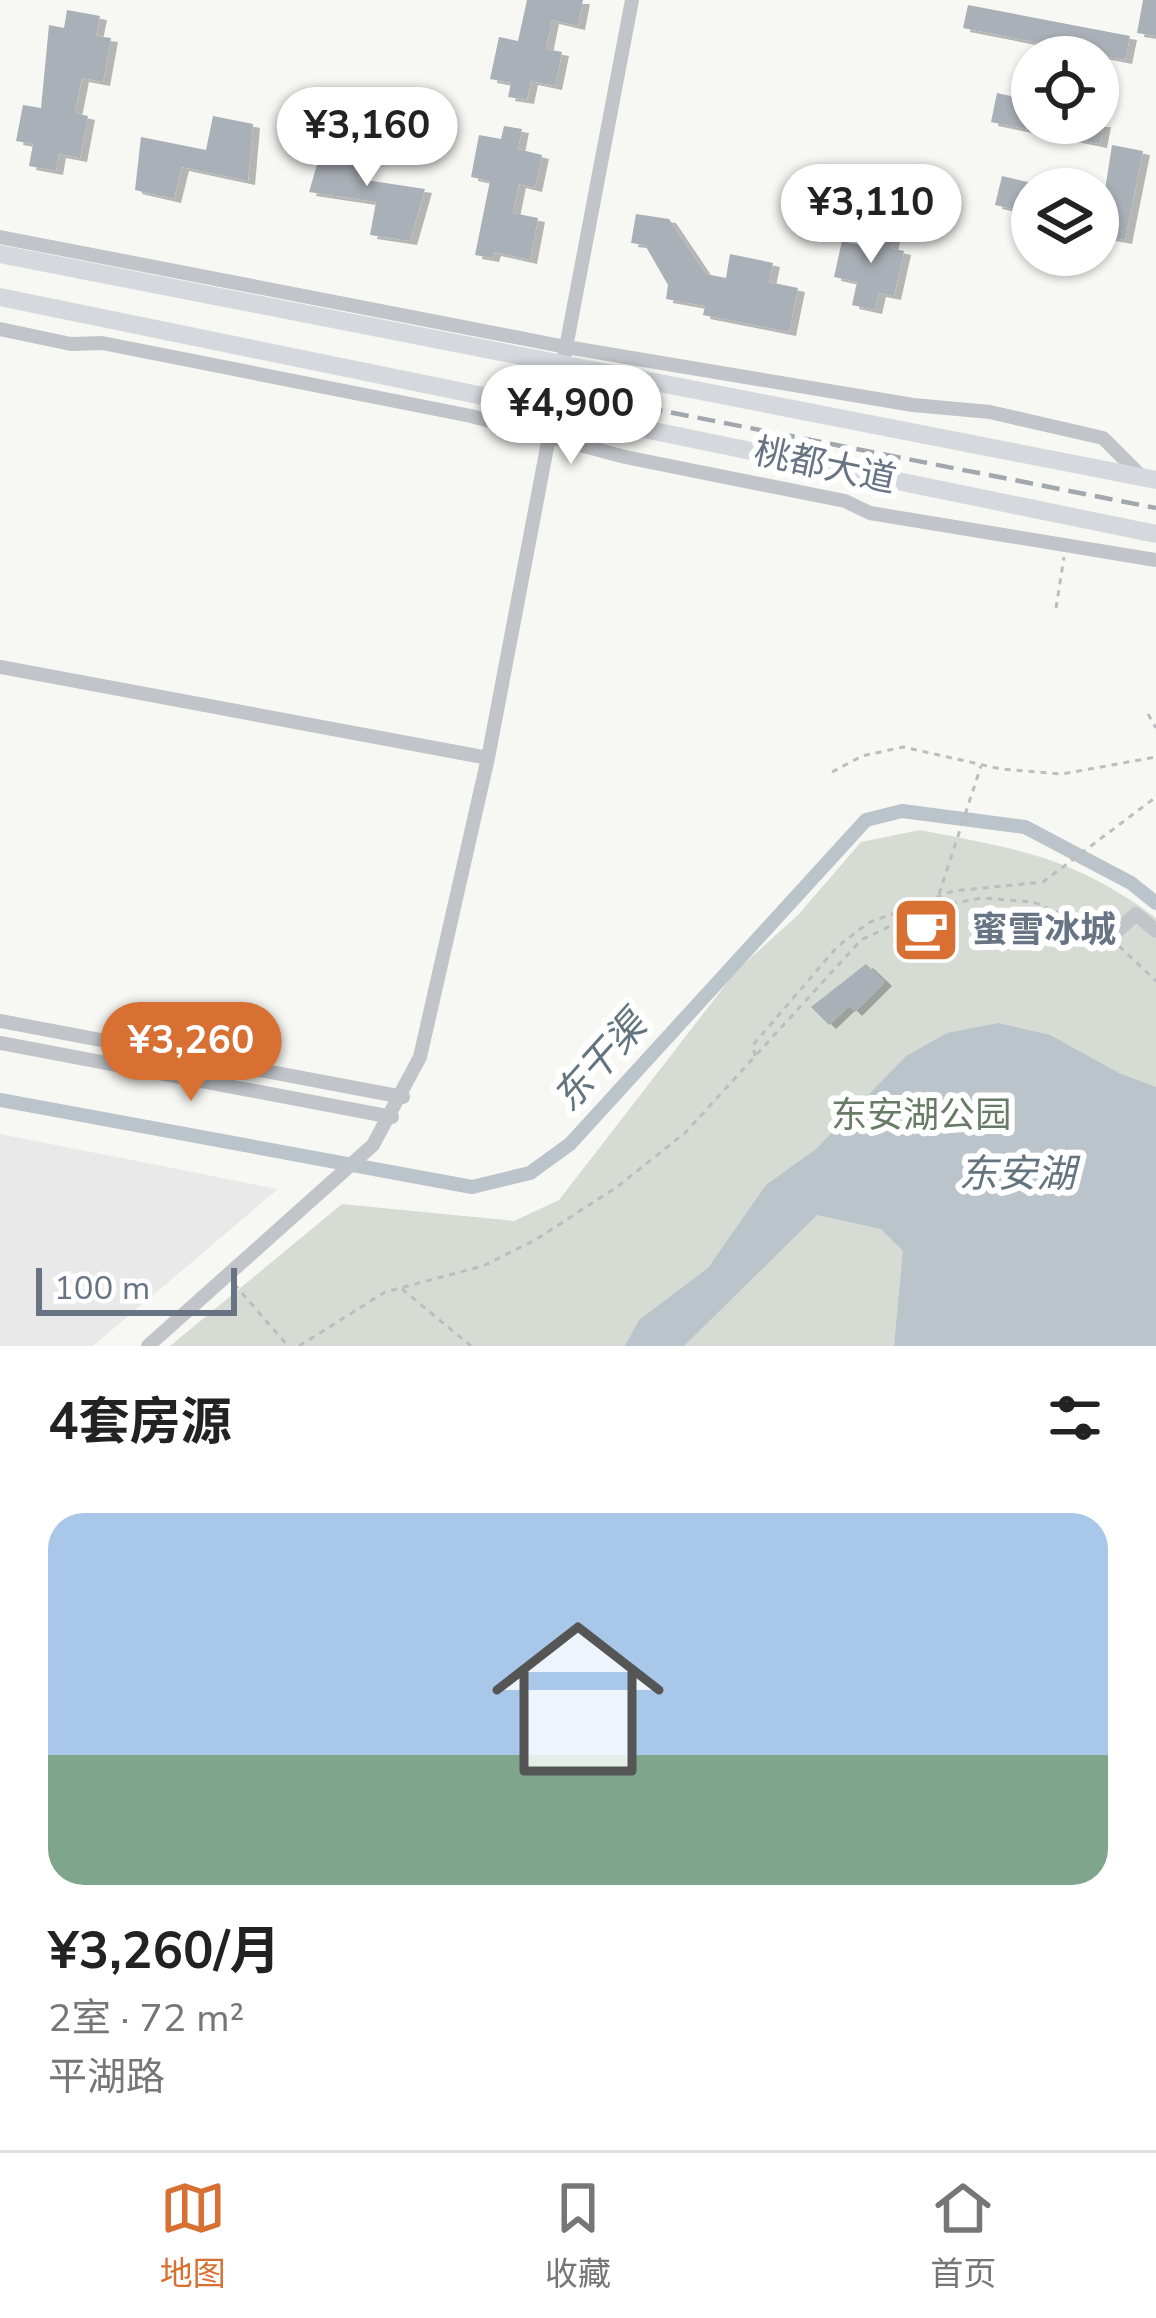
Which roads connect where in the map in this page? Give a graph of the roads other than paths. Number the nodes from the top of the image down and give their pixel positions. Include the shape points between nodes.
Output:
1 (632, 0) edge
2 (0, 236) edge
3 (0, 254) edge
4 (0, 297) edge
5 (0, 329) edge
6 (565, 355) junction
7 (554, 411) junction
8 (550, 435) junction
9 (1149, 478) edge
10 (1156, 534) edge
11 (1156, 560) edge
12 (0, 667) edge
13 (488, 758) junction
14 (1156, 931) edge
15 (1110, 938) road end
16 (0, 1021) edge
17 (0, 1043) edge
18 (403, 1097) junction
19 (392, 1118) junction
20 (148, 1346) edge

1 - 6 street
2 - 6 street
3 - 6 main road, 桃都大道
4 - 7 main road, 桃都大道
5 - 8 street
6 - 7 street
6 - 9 main road, 桃都大道
6 - 9 street via 990,412 1103,438
7 - 8 street
7 - 10 main road, 桃都大道
8 - 11 street via 870,513
8 - 13 street
12 - 13 street
13 - 18 street via 421,1057
14 - 15 street via 1136,914
16 - 18 street
17 - 19 street
18 - 19 street
19 - 20 street via 373,1145

